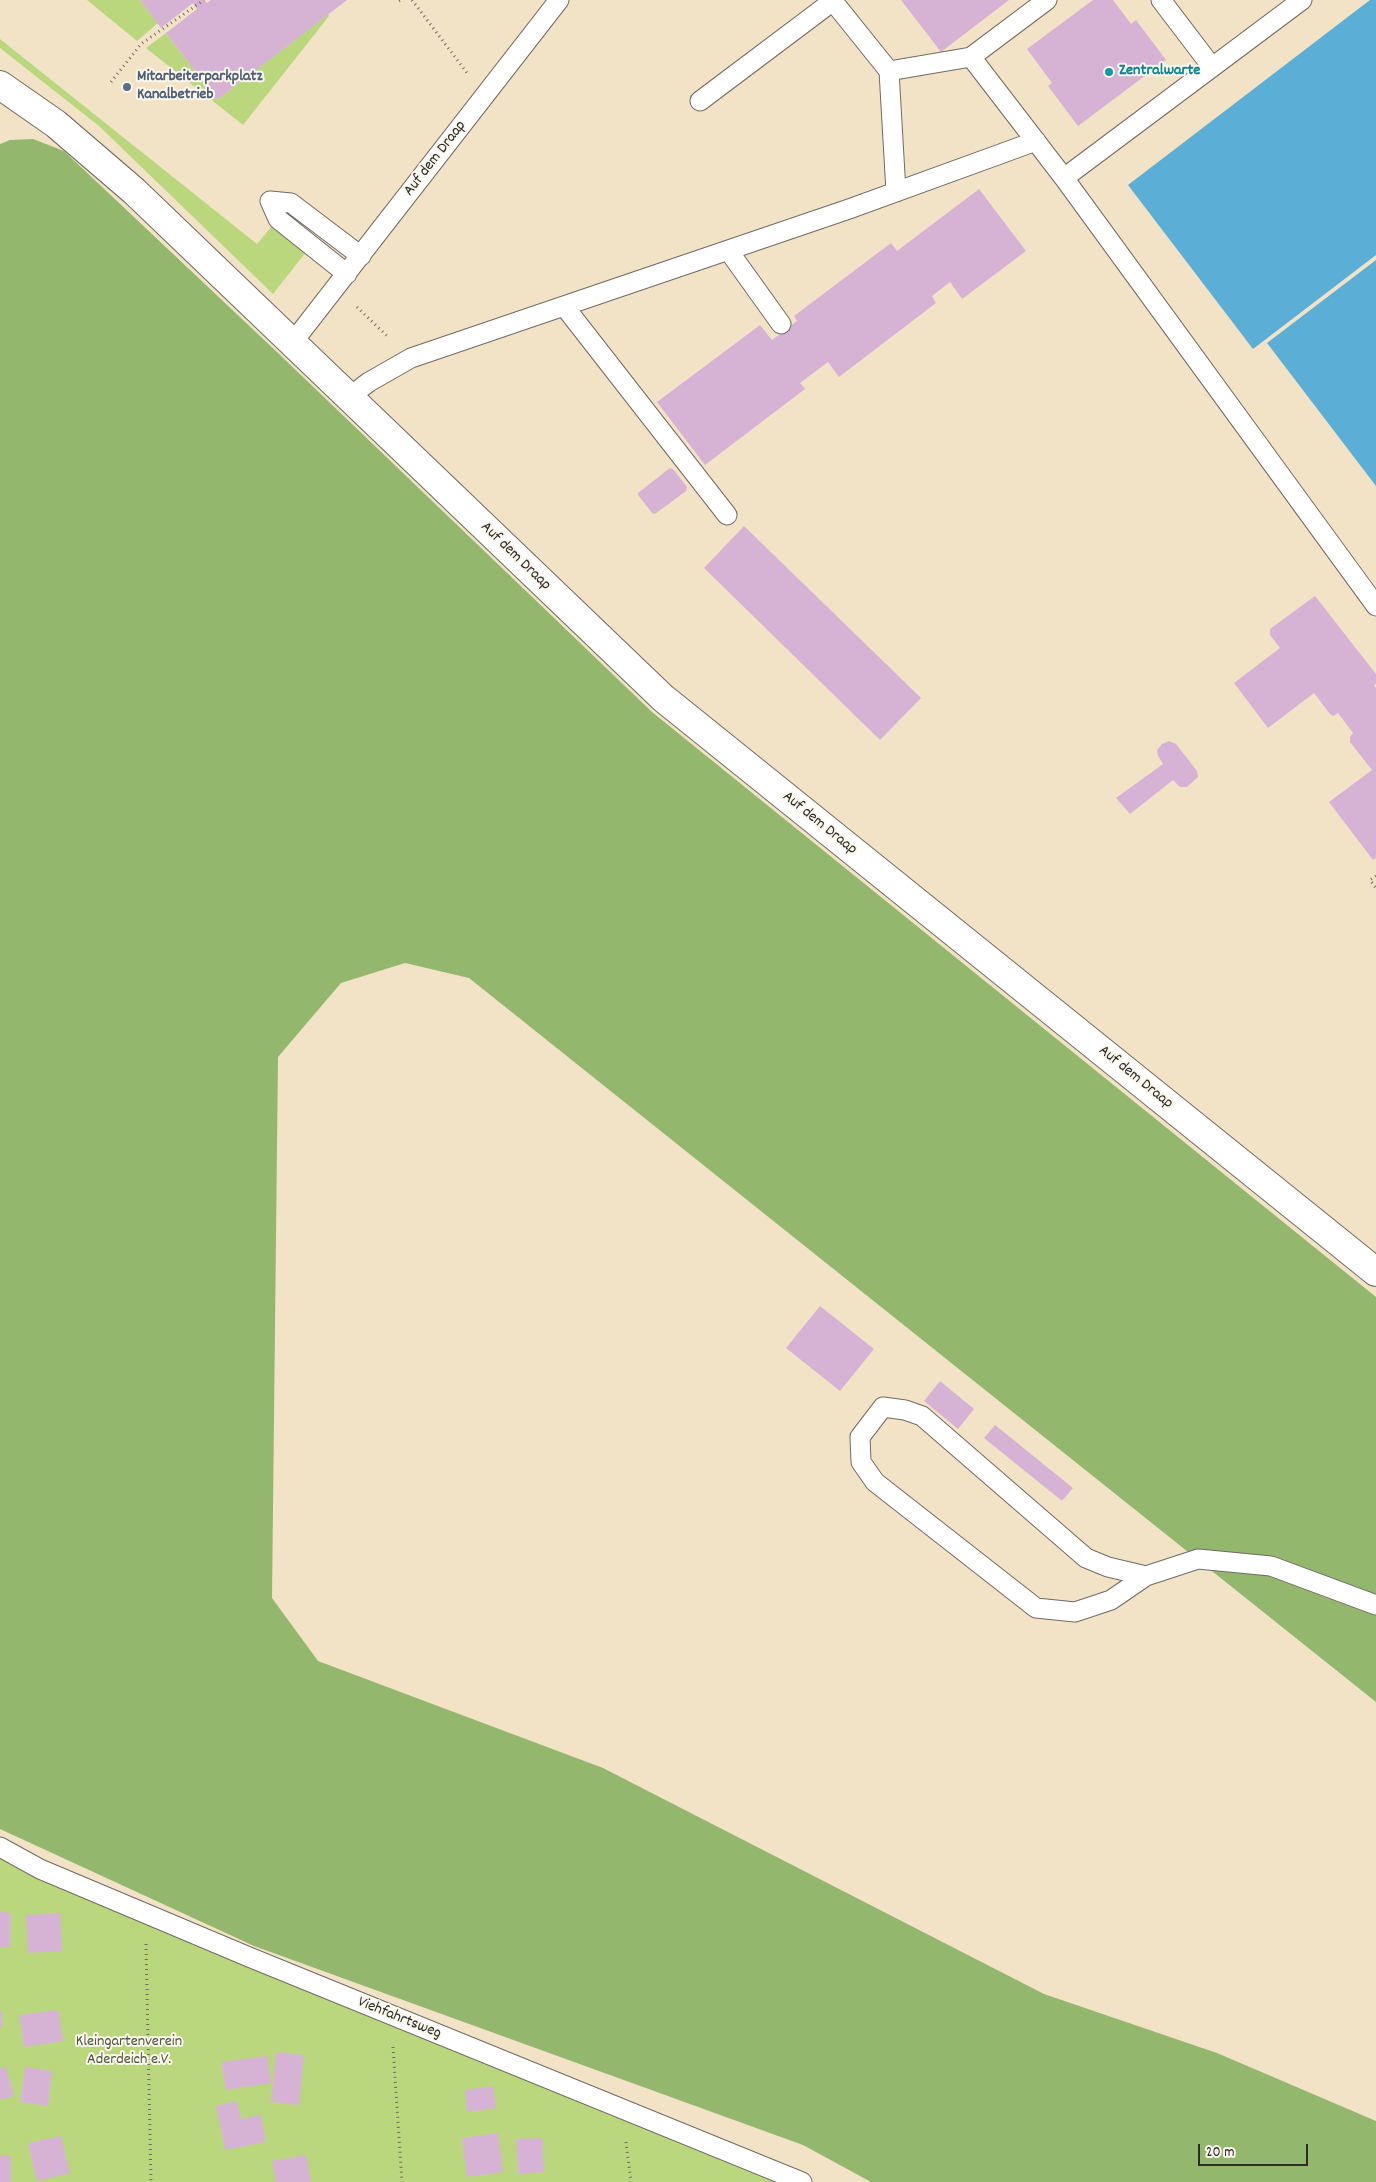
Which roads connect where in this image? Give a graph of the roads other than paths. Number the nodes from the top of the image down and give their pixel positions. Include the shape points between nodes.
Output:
1 (559, 0) edge
2 (832, 0) edge
3 (1047, 0) edge
4 (1161, 0) edge
5 (1299, 1) edge
6 (971, 57) junction
7 (1212, 67) junction
8 (889, 71) junction
9 (0, 84) edge
10 (700, 101) dead end
11 (1036, 141) junction
12 (1064, 178) junction
13 (896, 192) junction
14 (728, 250) junction
15 (361, 256) junction
16 (342, 281) junction
17 (564, 306) junction
18 (781, 324) dead end
19 (293, 342) junction
20 (349, 397) junction
21 (727, 514) dead end
22 (1376, 606) edge
23 (1376, 1272) edge
24 (1146, 1576) junction
25 (1376, 1605) edge
26 (0, 1847) edge
27 (802, 2182) edge

1 - 15 lane, Auf dem Draap
2 - 8 lane
2 - 10 lane
3 - 6 lane
4 - 7 lane
5 - 7 lane
6 - 8 lane
6 - 11 lane
7 - 12 lane
8 - 13 lane
9 - 19 street, Auf dem Draap via 56,124 134,191
11 - 12 lane
11 - 13 lane
12 - 22 lane
13 - 14 lane
14 - 17 lane
14 - 18 lane
15 - 16 lane, Auf dem Draap
15 - 16 lane via 291,203 270,200 278,219
16 - 19 lane, Auf dem Draap
17 - 20 lane via 410,358
17 - 21 lane
19 - 20 street, Auf dem Draap
20 - 23 street, Auf dem Draap via 662,698
24 - 24 lane via 1110,1600 1075,1612 1036,1608 874,1482 861,1462 860,1437 882,1407 922,1416 1086,1558
24 - 25 lane via 1198,1559 1271,1566
26 - 27 lane, Viehfahrtsweg via 40,1869 249,1958

